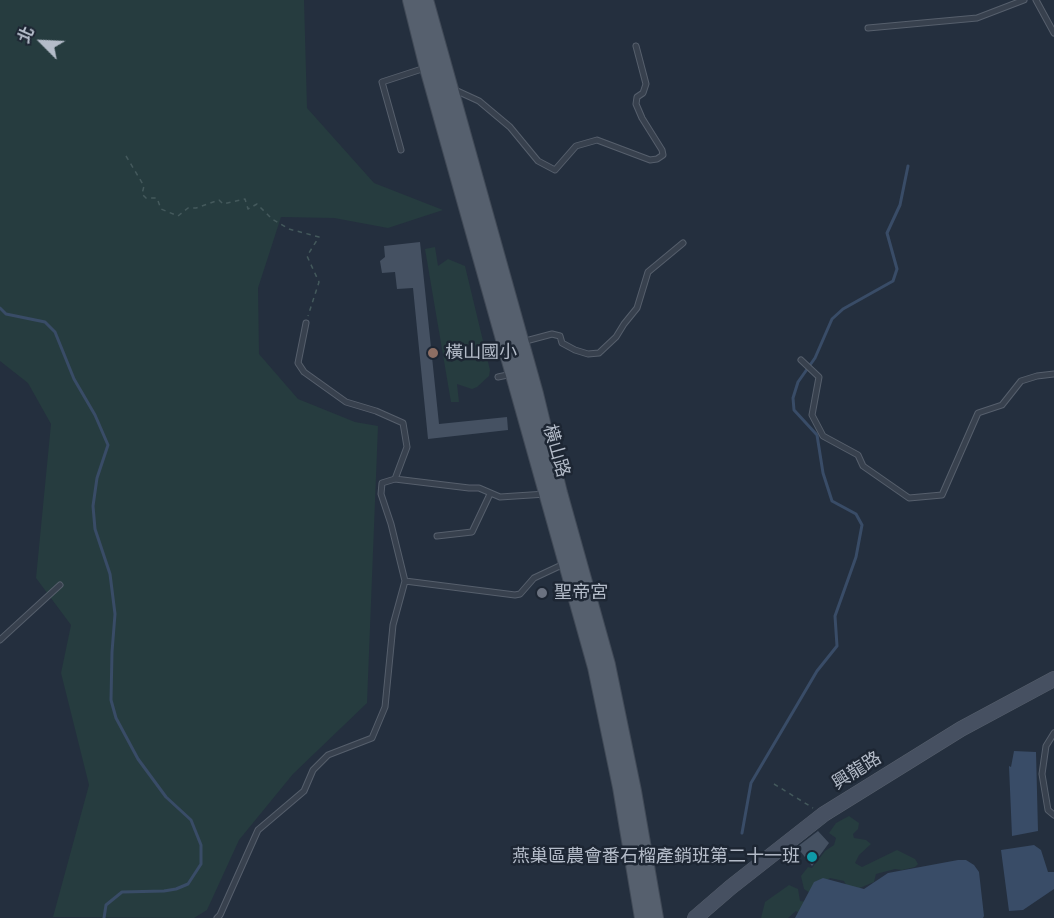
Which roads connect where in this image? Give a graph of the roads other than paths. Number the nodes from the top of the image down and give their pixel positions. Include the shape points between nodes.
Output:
1 (411, 0) edge
2 (425, 0) edge
3 (1024, 0) edge
4 (1036, 0) edge
5 (868, 28) dead end
6 (1054, 33) edge
7 (636, 46) dead end
8 (434, 65) junction
9 (448, 87) junction
10 (401, 150) dead end
11 (683, 243) dead end
12 (306, 323) road end
13 (520, 342) junction
14 (801, 360) dead end
15 (513, 373) junction
16 (1054, 374) edge
17 (395, 479) junction
18 (554, 493) junction
19 (490, 494) junction
20 (437, 536) dead end
21 (573, 562) junction
22 (405, 581) junction
23 (60, 585) dead end
24 (0, 640) edge
25 (1054, 679) edge
26 (1054, 733) edge
27 (1054, 815) edge
28 (217, 918) edge
29 (643, 918) edge
30 (655, 918) edge
31 (695, 918) edge

1 - 8 main road, 橫山路
2 - 8 main road, 橫山路
3 - 5 lane via 977,18
4 - 6 lane
7 - 9 lane via 646,84 636,104 662,150 663,155 657,159 650,160 597,140 576,146 555,170 538,161 510,126 479,101
8 - 9 main road, 橫山路
8 - 10 lane via 382,82
8 - 15 main road, 橫山路
9 - 13 main road, 橫山路
11 - 13 lane via 648,272 637,308 599,353 575,350 552,334
12 - 17 lane via 300,367 346,402 403,423 407,447
13 - 15 main road, 橫山路
14 - 16 lane via 819,377 812,415 823,436 858,455 863,466 909,498 942,495 978,412 1002,405 1022,381
15 - 18 main road, 橫山路
17 - 19 lane via 479,488
17 - 22 lane via 382,483 381,494
18 - 19 lane
18 - 21 main road, 橫山路
19 - 20 lane via 472,532
21 - 22 lane via 534,578 515,596
21 - 29 main road, 橫山路 via 621,787
21 - 30 main road, 橫山路 via 607,665
22 - 28 lane via 393,625 385,707 372,738 328,755 313,770 304,791 258,830
23 - 24 lane
25 - 31 street, 興龍路 via 961,729 824,814
26 - 27 lane via 1046,746 1042,774 1048,810

